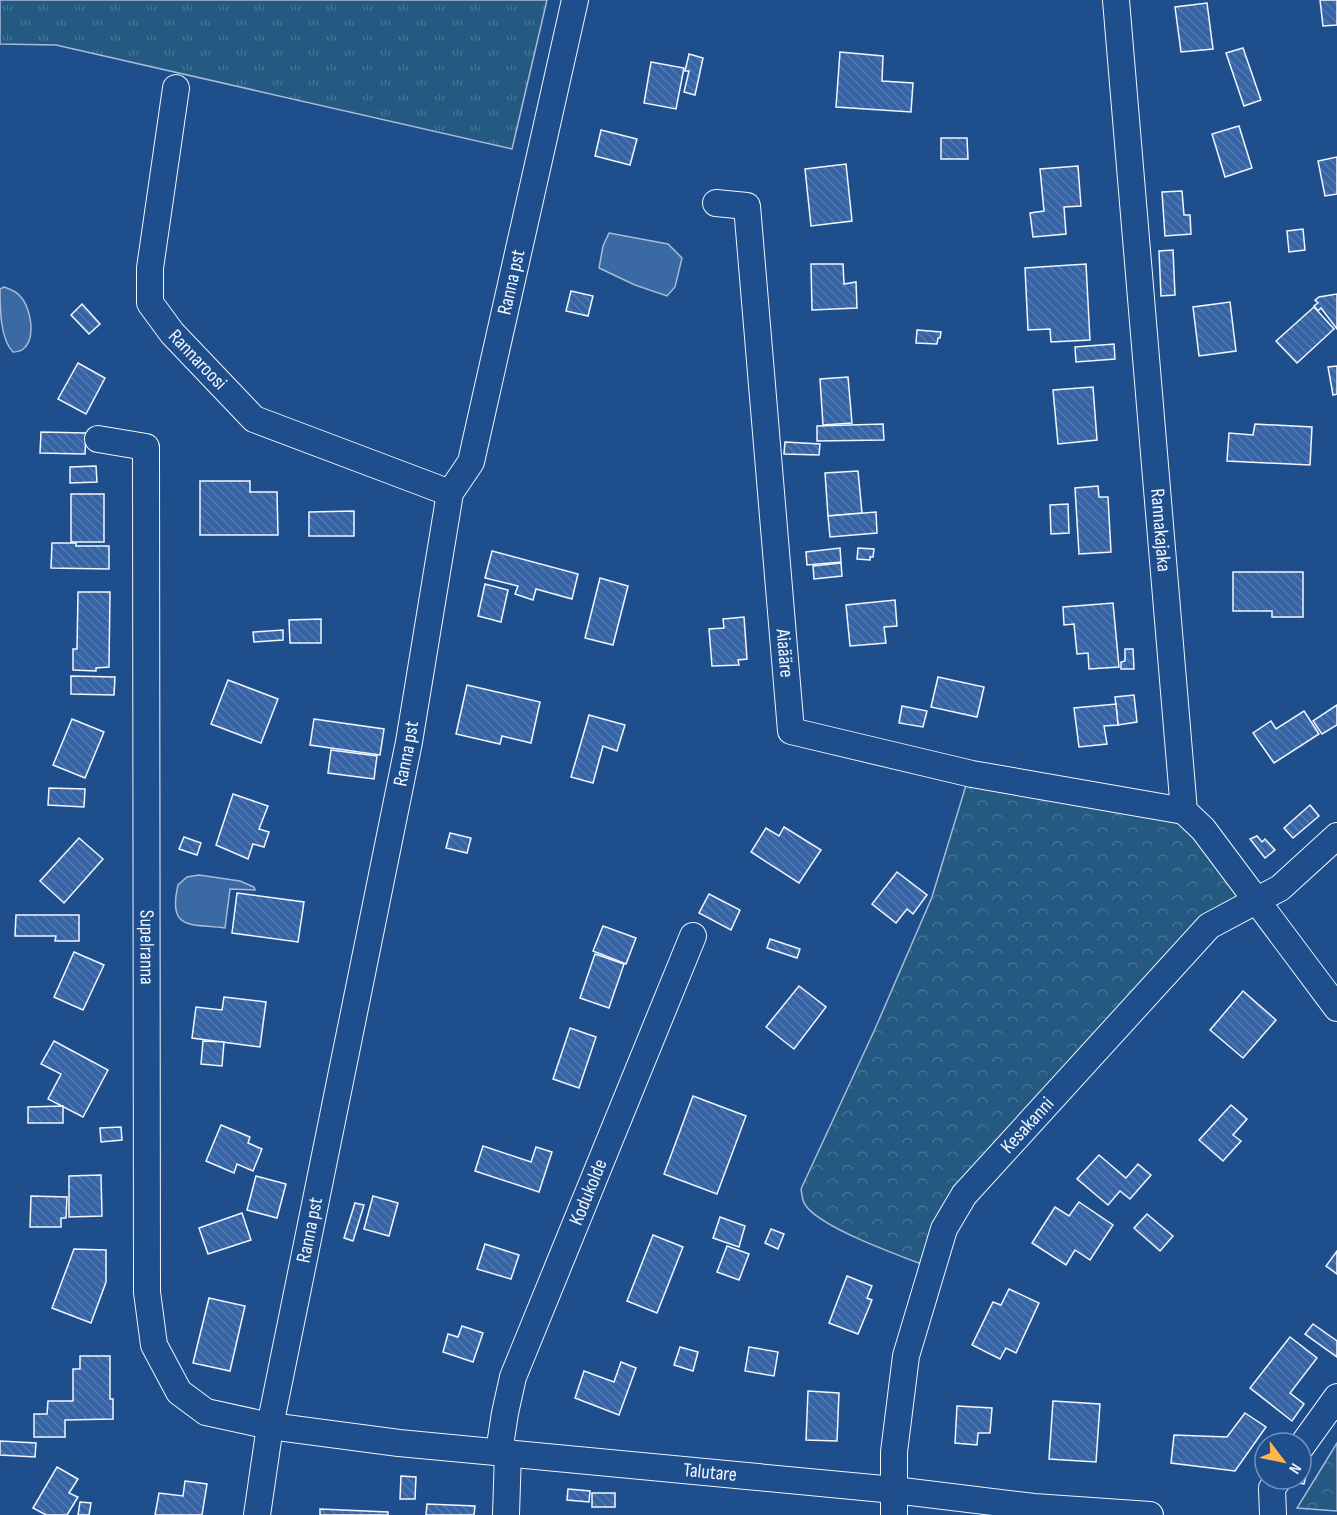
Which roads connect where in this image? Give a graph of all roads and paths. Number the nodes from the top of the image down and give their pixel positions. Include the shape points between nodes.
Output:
1 (575, 0) edge
2 (1116, 0) edge
3 (176, 88) dead end
4 (716, 203) dead end
5 (98, 439) dead end
6 (450, 493) junction
7 (1184, 811) junction
8 (1337, 836) edge
9 (1257, 901) junction
10 (693, 936) dead end
11 (1337, 1008) edge
12 (1337, 1397) edge
13 (270, 1426) junction
14 (1313, 1431) edge
15 (503, 1452) junction
16 (1272, 1491) edge
17 (894, 1502) edge
18 (257, 1515) edge
19 (506, 1515) edge
20 (1150, 1515) edge
21 (1273, 1515) edge

1 - 6 street, Ranna pst via 471,462
2 - 7 street, Rannakajaka
3 - 6 street, Rannaroosi via 150,268 150,303 172,333 254,419
4 - 7 street, Aiaääre via 747,206 791,731 972,774
5 - 13 street, Supelranna via 146,447 147,1293 154,1346 179,1392 206,1412
6 - 13 street, Ranna pst via 409,742
7 - 9 street via 1203,829
8 - 9 street, Kesakanni via 1280,888
9 - 11 street
9 - 17 street, Kesakanni via 1209,926 964,1195 944,1229 906,1356 894,1452
10 - 15 street, Kodukolde via 513,1377 505,1413
12 - 14 street
13 - 15 street, Talutare
13 - 18 street, Ranna pst
15 - 17 street, Talutare
15 - 19 street, Kodukolde
16 - 21 street
17 - 20 street, Talutare

